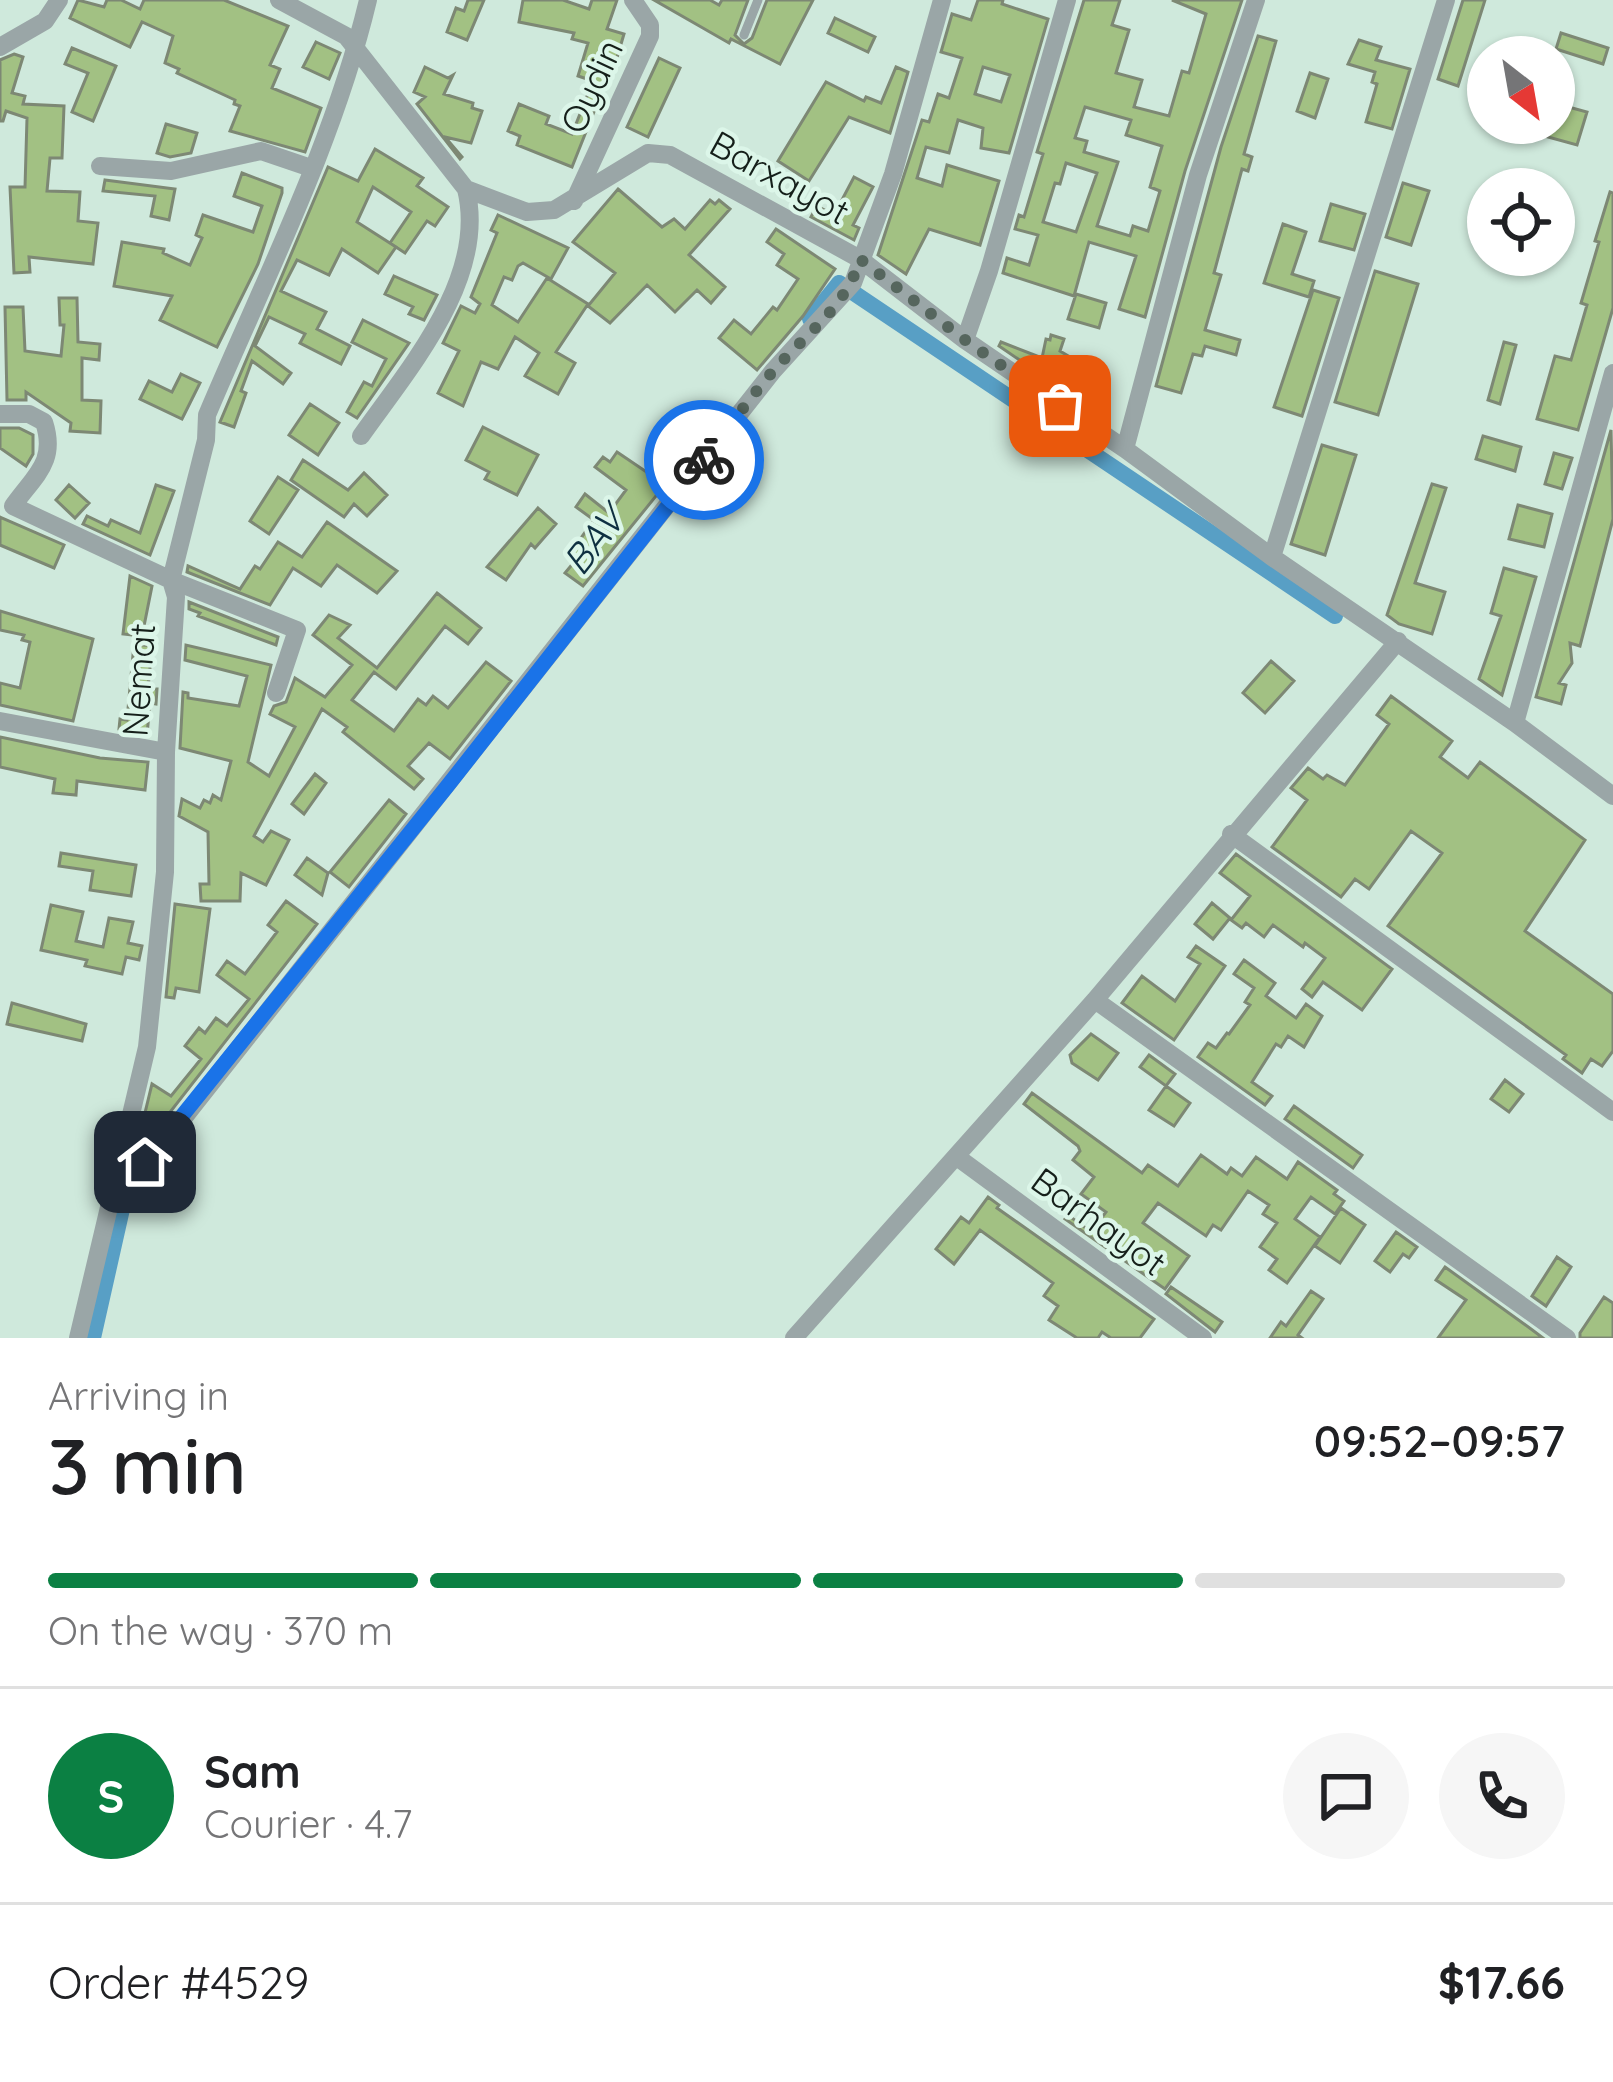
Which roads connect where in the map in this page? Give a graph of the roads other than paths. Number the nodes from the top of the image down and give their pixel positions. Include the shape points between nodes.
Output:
1 (59, 0) edge
2 (279, 0) edge
3 (368, 0) edge
4 (633, 0) edge
5 (758, 0) edge
6 (942, 0) edge
7 (1067, 0) edge
8 (1256, 0) edge
9 (1446, 0) edge
10 (744, 34) dead end
11 (0, 47) edge
12 (356, 52) junction
13 (100, 166) dead end
14 (311, 168) junction
15 (466, 189) junction
16 (574, 201) junction
17 (860, 259) junction
18 (965, 340) junction
19 (1613, 373) edge
20 (0, 414) edge
21 (362, 436) dead end
22 (1125, 449) junction
23 (1272, 557) junction
24 (171, 580) junction
25 (1398, 640) junction
26 (276, 693) dead end
27 (0, 721) edge
28 (1515, 723) junction
29 (166, 752) junction
30 (1613, 796) edge
31 (1232, 834) junction
32 (1095, 1000) junction
33 (1613, 1112) edge
34 (957, 1157) junction
35 (124, 1166) junction
36 (804, 1334) edge
37 (79, 1338) edge
38 (1203, 1338) edge
39 (1567, 1338) edge

1 - 11 street via 45,22
2 - 12 street via 346,36
3 - 12 street, Nemat
4 - 16 street, Oydin via 650,36
5 - 10 lane
6 - 17 street
7 - 18 street
8 - 22 street via 1198,175
9 - 23 street
12 - 14 street, Nemat
12 - 15 street
13 - 14 street via 171,171 261,151
14 - 24 street, Nemat via 207,415
15 - 16 street, Barxayot via 527,212
15 - 21 street via 469,241 442,315
16 - 17 street, Barxayot via 648,153 670,155
17 - 18 street, Barxayot
17 - 35 street via 848,290 773,371 155,1153
18 - 22 street, Barxayot
19 - 28 street
20 - 24 street via 44,422 51,443 13,506
22 - 23 street, Barxayot
23 - 25 street, Barxayot
24 - 26 street via 297,630
24 - 29 street, Nemat
25 - 28 street, Barxayot
25 - 31 street
27 - 29 street
28 - 30 street, Barxayot
29 - 35 street, Nemat via 165,872 147,1047
31 - 32 street
31 - 33 street
32 - 34 street
32 - 39 street
34 - 36 street
34 - 38 street, Barhayot
35 - 37 street, Nemat

